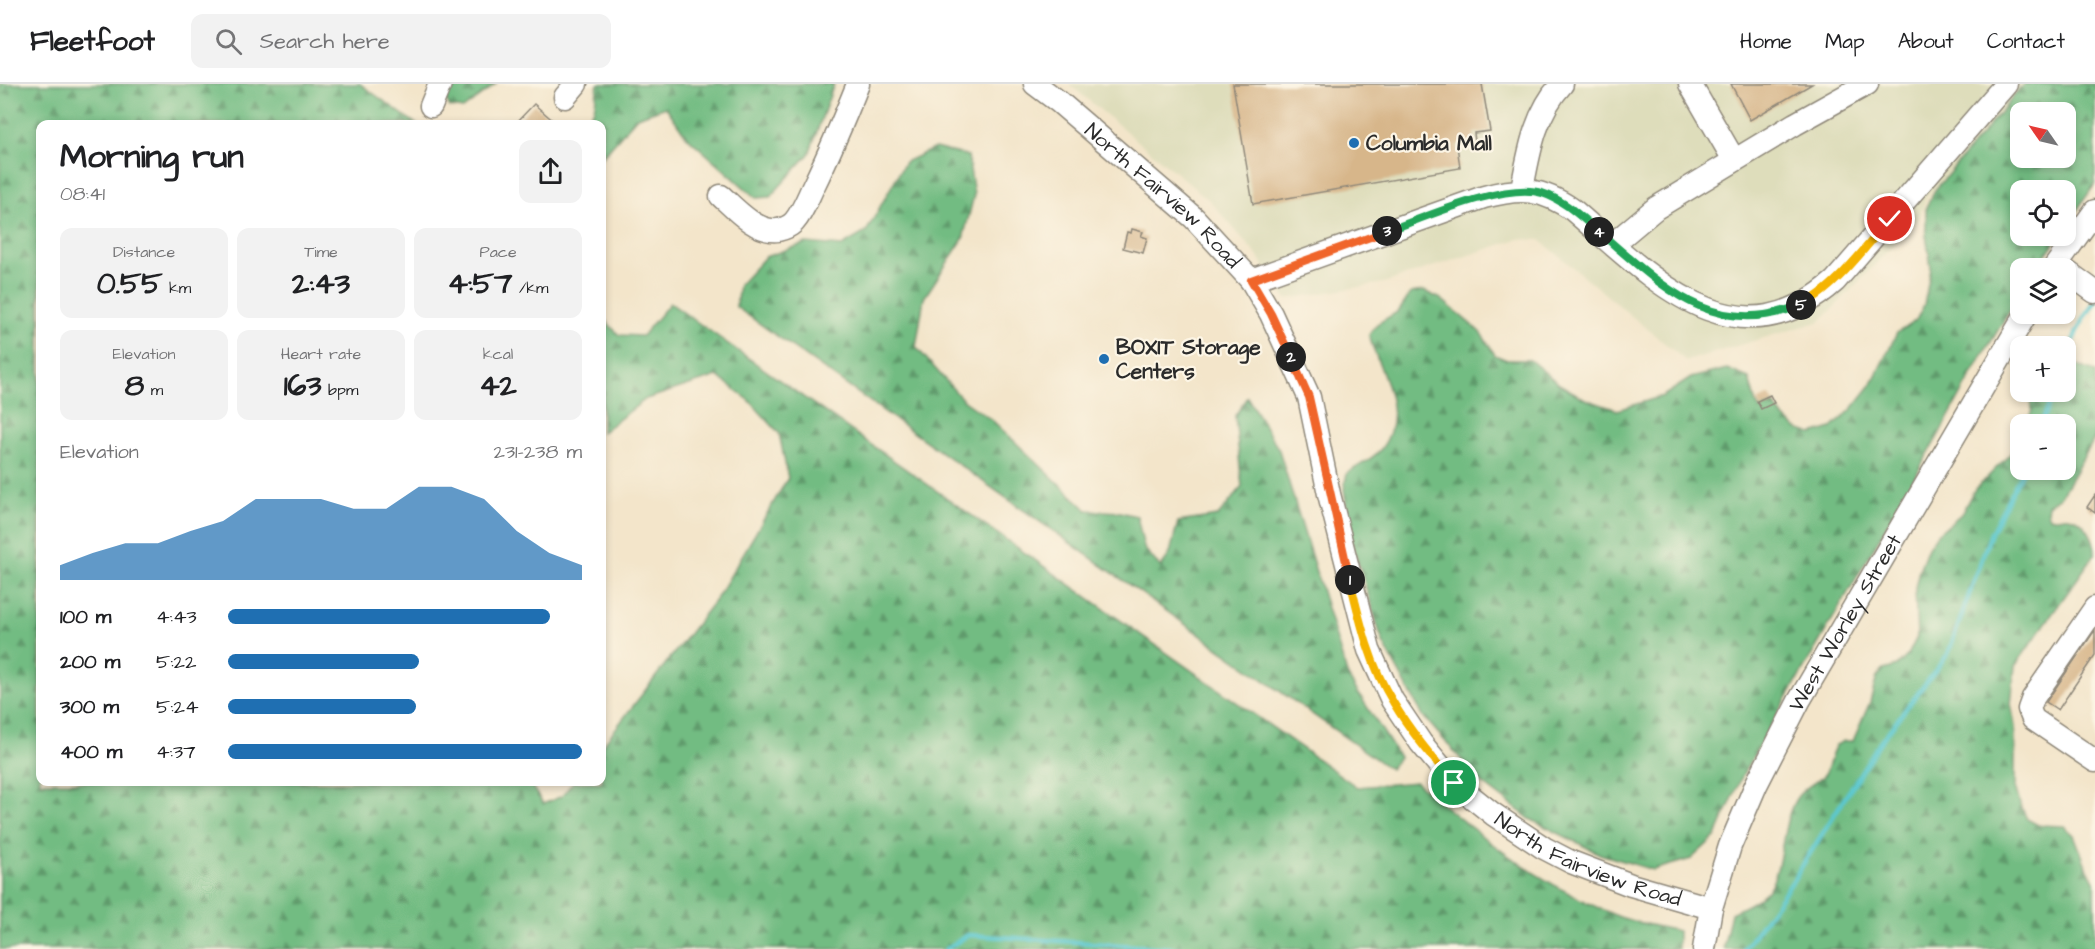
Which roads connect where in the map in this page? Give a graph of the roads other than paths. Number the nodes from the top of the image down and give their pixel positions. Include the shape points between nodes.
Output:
1 (440, 84) edge
2 (858, 84) edge
3 (1562, 84) edge
4 (1690, 84) edge
5 (1867, 84) edge
6 (2006, 84) edge
7 (1038, 85) edge
8 (431, 106) dead end
9 (1734, 160) junction
10 (1522, 189) junction
11 (721, 196) dead end
12 (2095, 211) edge
13 (1613, 244) junction
14 (2076, 258) edge
15 (1251, 280) junction
16 (2020, 324) edge
17 (2095, 608) edge
18 (2095, 761) edge
19 (1711, 908) junction
20 (1704, 949) edge

1 - 8 street
2 - 11 street via 794,222 782,230 762,228
3 - 10 street via 1533,132
4 - 9 street
5 - 9 street
6 - 13 street via 1835,281 1806,304 1767,316 1724,315 1702,309 1672,292
7 - 15 street, North Fairview Road via 1194,218
9 - 13 street via 1656,208
10 - 13 street via 1560,201
10 - 15 street via 1484,197
12 - 14 street
15 - 19 street, North Fairview Road via 1309,397 1369,650 1392,700 1421,743 1454,783 1544,848 1631,885
16 - 19 street, West Worley Street via 1799,701 1730,846
17 - 18 street via 2033,698 2030,709 2033,719
19 - 20 street, West Worley Street

